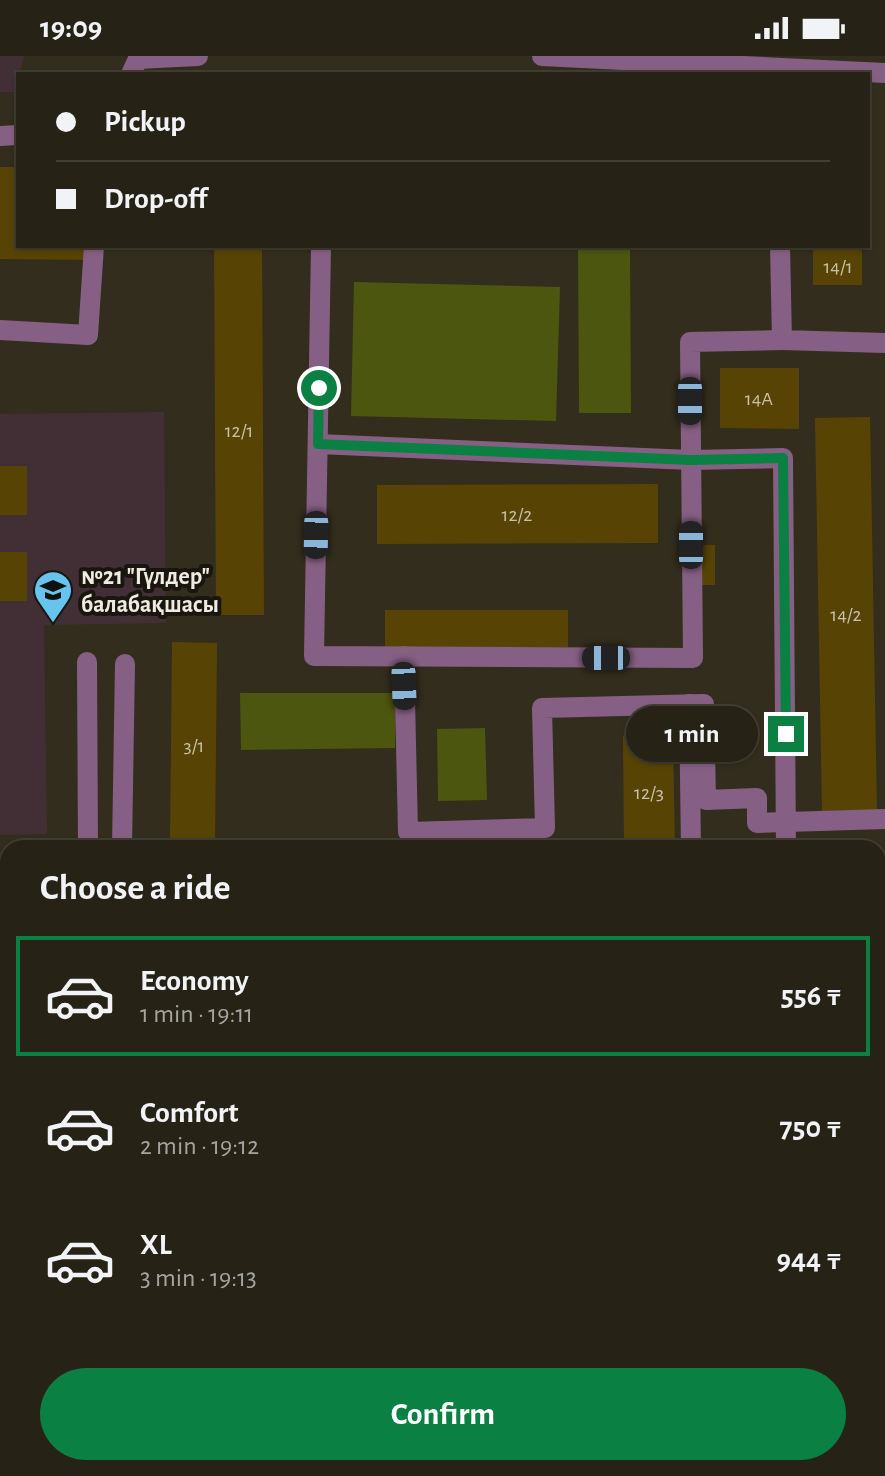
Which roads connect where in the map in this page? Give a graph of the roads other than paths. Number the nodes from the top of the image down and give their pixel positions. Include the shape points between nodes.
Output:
1 (198, 56) edge
2 (542, 56) edge
3 (132, 72) edge
4 (865, 72) edge
5 (94, 248) edge
6 (321, 248) edge
7 (780, 248) edge
8 (0, 330) edge
9 (782, 340) junction
10 (885, 343) edge
11 (318, 444) junction
12 (691, 460) junction
13 (404, 656) junction
14 (87, 662) dead end
15 (125, 664) dead end
16 (689, 704) junction
17 (885, 819) edge
18 (787, 823) junction
19 (545, 838) edge
20 (88, 840) edge
21 (122, 840) edge
22 (691, 840) edge
23 (786, 840) edge

1 - 3 street via 138,59
2 - 4 street
5 - 8 street via 88,335
6 - 11 street
7 - 9 street
9 - 10 street
9 - 12 street via 690,342
11 - 12 street
11 - 13 street via 314,656
12 - 13 street via 693,658
12 - 18 street via 783,458
13 - 19 street via 408,832
14 - 20 street
15 - 21 street
16 - 18 street via 704,704 706,800 757,798 757,823
16 - 19 street via 542,708
16 - 22 street
17 - 18 street
18 - 23 street

